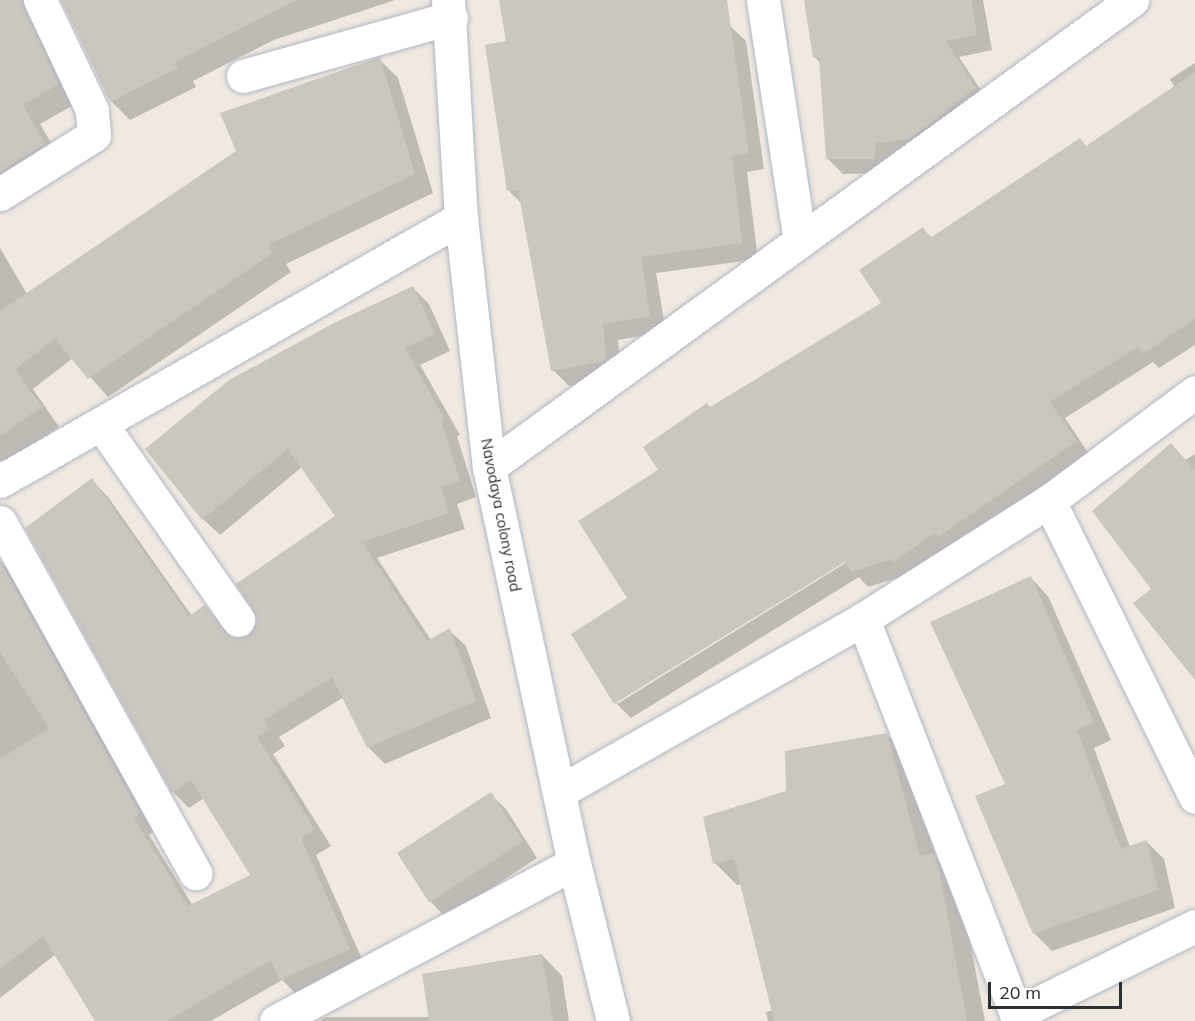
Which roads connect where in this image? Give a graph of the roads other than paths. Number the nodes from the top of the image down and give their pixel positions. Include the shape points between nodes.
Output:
1 (40, 0) edge
2 (763, 0) edge
3 (1132, 0) edge
4 (449, 9) edge
5 (243, 76) dead end
6 (0, 194) edge
7 (461, 218) junction
8 (800, 241) junction
9 (1195, 392) edge
10 (101, 424) junction
11 (489, 467) junction
12 (0, 481) edge
13 (1049, 501) junction
14 (0, 522) edge
15 (863, 619) junction
16 (238, 620) dead end
17 (559, 792) junction
18 (1195, 797) edge
19 (574, 862) junction
20 (195, 873) dead end
21 (1195, 926) edge
22 (1018, 1018) edge
23 (276, 1021) edge
24 (613, 1021) edge

1 - 6 street via 92,110 94,135
2 - 8 street
3 - 8 street
4 - 5 street
4 - 7 street, Navodaya colony road
7 - 10 street
7 - 11 street, Navodaya colony road
8 - 11 street
9 - 13 street
10 - 12 street
10 - 16 street
11 - 17 street, Navodaya colony road
13 - 15 street
13 - 18 street
14 - 20 street
15 - 17 street
15 - 22 street
17 - 19 street, Navodaya colony road
19 - 23 street
19 - 24 street, Navodaya colony road
21 - 22 street

